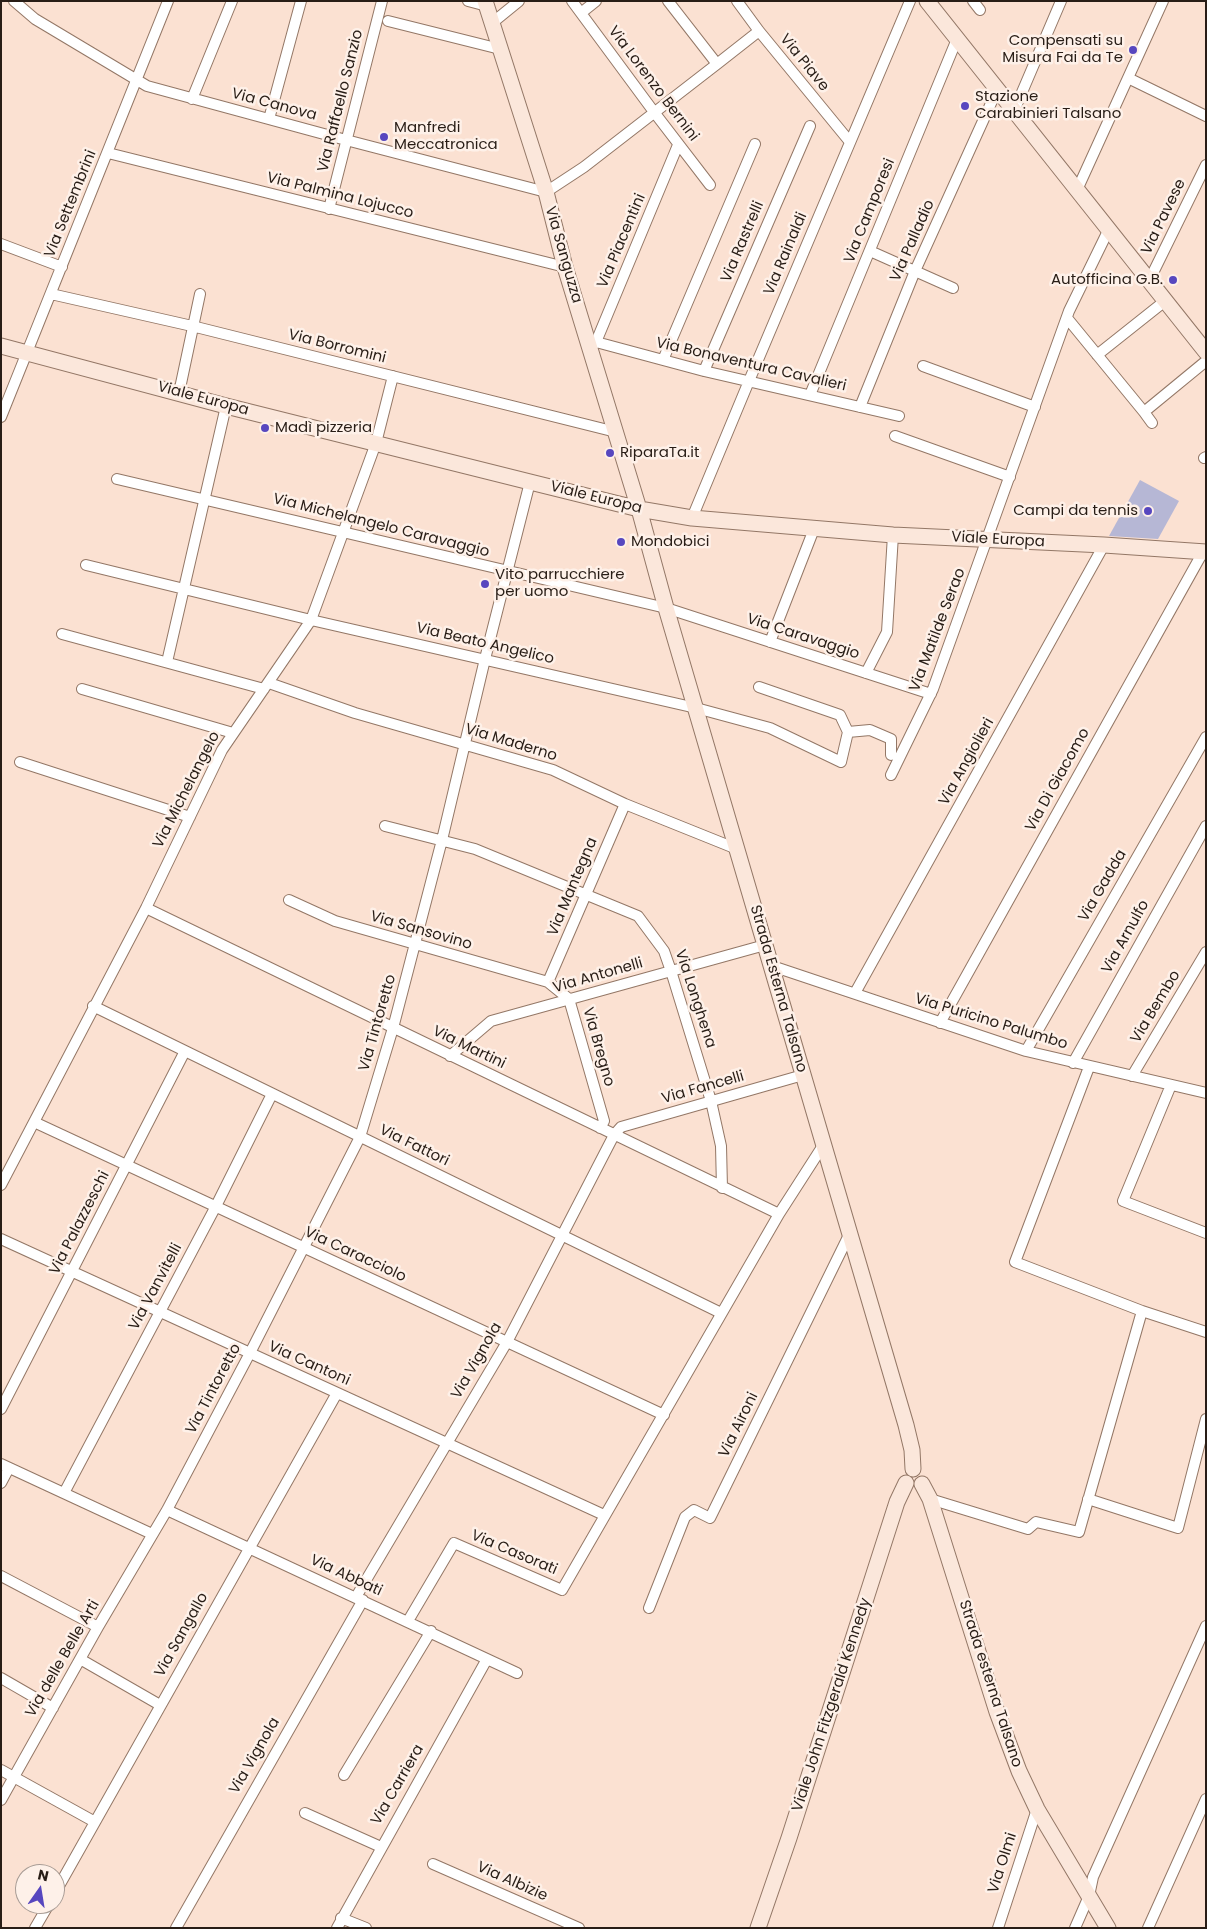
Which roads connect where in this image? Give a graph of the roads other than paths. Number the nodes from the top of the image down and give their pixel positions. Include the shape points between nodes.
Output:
1 (14, 1) edge
2 (168, 1) edge
3 (232, 1) edge
4 (301, 1) edge
5 (382, 1) edge
6 (468, 1) edge
7 (519, 1) edge
8 (572, 1) edge
9 (596, 1) edge
10 (668, 1) edge
11 (737, 1) edge
12 (910, 1) edge
13 (927, 1) edge
14 (974, 1) edge
15 (1061, 1) edge
16 (1163, 1) edge
17 (486, 3) edge
18 (980, 10) dead end
19 (581, 13) junction
20 (388, 22) dead end
21 (492, 23) junction
22 (759, 31) junction
23 (957, 39) junction
24 (500, 49) junction
25 (718, 64) junction
26 (1128, 78) junction
27 (136, 79) junction
28 (998, 90) junction
29 (192, 99) junction
30 (1014, 111) junction
31 (654, 112) junction
32 (1206, 116) edge
33 (269, 119) junction
34 (810, 126) dead end
35 (346, 140) junction
36 (850, 142) junction
37 (755, 144) dead end
38 (678, 145) junction
39 (108, 153) junction
40 (1206, 165) edge
41 (710, 185) dead end
42 (1077, 190) junction
43 (546, 192) junction
44 (329, 209) junction
45 (1109, 229) junction
46 (1, 244) edge
47 (870, 251) junction
48 (62, 267) junction
49 (565, 267) junction
50 (915, 271) junction
51 (1149, 281) junction
52 (953, 288) dead end
53 (51, 294) junction
54 (200, 294) dead end
55 (1165, 301) junction
56 (1067, 318) junction
57 (192, 326) junction
58 (593, 345) junction
59 (1, 346) edge
60 (1206, 352) edge
61 (27, 354) junction
62 (1097, 355) junction
63 (663, 360) junction
64 (1206, 361) edge
65 (923, 366) dead end
66 (704, 370) junction
67 (393, 376) junction
68 (749, 381) junction
69 (179, 393) junction
70 (810, 395) junction
71 (226, 406) junction
72 (860, 407) junction
73 (1035, 407) junction
74 (1144, 412) junction
75 (899, 416) dead end
76 (1, 418) edge
77 (1152, 423) dead end
78 (616, 432) junction
79 (895, 436) dead end
80 (376, 444) junction
81 (1010, 477) junction
82 (117, 479) dead end
83 (530, 482) junction
84 (204, 499) junction
85 (639, 509) junction
86 (692, 518) junction
87 (814, 529) junction
88 (342, 533) junction
89 (893, 535) junction
90 (988, 539) junction
91 (1104, 545) junction
92 (1205, 552) edge
93 (86, 566) dead end
94 (507, 572) junction
95 (184, 588) junction
96 (666, 608) junction
97 (311, 620) junction
98 (62, 634) dead end
99 (770, 642) junction
100 (485, 659) junction
101 (167, 662) junction
102 (866, 673) junction
103 (267, 686) junction
104 (759, 687) dead end
105 (82, 689) dead end
106 (931, 694) junction
107 (696, 708) junction
108 (848, 732) junction
109 (233, 733) junction
110 (1206, 737) edge
111 (465, 744) junction
112 (890, 755) dead end
113 (20, 762) dead end
114 (891, 775) dead end
115 (625, 804) junction
116 (190, 817) junction
117 (385, 826) dead end
118 (1206, 826) edge
119 (442, 840) junction
120 (737, 849) junction
121 (586, 894) junction
122 (289, 900) dead end
123 (146, 908) junction
124 (414, 944) junction
125 (766, 945) junction
126 (1206, 952) edge
127 (772, 966) junction
128 (671, 970) junction
129 (548, 982) junction
130 (855, 993) junction
131 (569, 999) junction
132 (93, 1006) junction
133 (940, 1023) junction
134 (393, 1028) junction
135 (185, 1051) junction
136 (1026, 1051) junction
137 (450, 1056) junction
138 (1073, 1062) junction
139 (1089, 1067) junction
140 (804, 1075) junction
141 (1132, 1076) junction
142 (1171, 1085) junction
143 (1206, 1093) edge
144 (272, 1094) junction
145 (711, 1101) junction
146 (34, 1122) junction
147 (600, 1128) junction
148 (614, 1135) junction
149 (360, 1137) junction
150 (824, 1144) junction
151 (127, 1164) junction
152 (1, 1185) edge
153 (722, 1188) junction
154 (216, 1206) junction
155 (779, 1214) junction
156 (850, 1233) junction
157 (1206, 1233) edge
158 (562, 1236) junction
159 (1, 1239) edge
160 (304, 1248) junction
161 (72, 1272) junction
162 (160, 1311) junction
163 (1142, 1312) junction
164 (721, 1313) junction
165 (1206, 1332) edge
166 (507, 1342) junction
167 (250, 1353) junction
168 (337, 1393) junction
169 (1, 1409) edge
170 (664, 1414) junction
171 (1206, 1419) edge
172 (448, 1443) junction
173 (5, 1466) edge
174 (910, 1476) junction
175 (1, 1482) edge
176 (64, 1493) junction
177 (930, 1499) junction
178 (1088, 1499) junction
179 (167, 1510) junction
180 (604, 1515) junction
181 (152, 1534) junction
182 (248, 1547) junction
183 (1, 1576) edge
184 (360, 1598) junction
185 (649, 1608) dead end
186 (408, 1620) junction
187 (1206, 1626) edge
188 (98, 1627) junction
189 (431, 1632) junction
190 (487, 1658) junction
191 (80, 1659) junction
192 (517, 1673) dead end
193 (1, 1678) edge
194 (160, 1705) junction
195 (52, 1708) junction
196 (1, 1770) edge
197 (344, 1775) dead end
198 (14, 1777) junction
199 (1206, 1799) edge
200 (1, 1800) edge
201 (1037, 1809) junction
202 (305, 1813) dead end
203 (95, 1822) junction
204 (381, 1847) junction
205 (433, 1864) dead end
206 (65, 1875) edge
207 (1089, 1896) junction
208 (43, 1914) edge
209 (339, 1923) edge
210 (35, 1928) edge
211 (176, 1928) edge
212 (366, 1928) edge
213 (579, 1928) edge
214 (758, 1928) edge
215 (998, 1928) edge
216 (1075, 1928) edge
217 (1108, 1928) edge
218 (1148, 1928) edge

1 - 27 street, Via Canova via 35,19
2 - 27 street, Via Settembrini
3 - 29 street
4 - 33 street
5 - 35 street, Via Raffaello Sanzio
6 - 17 street
7 - 21 street
8 - 19 street, Via Lorenzo Bernini
9 - 19 street
10 - 25 street
11 - 22 street, Via Piave
12 - 36 street, Via Rainaldi
13 - 23 street
14 - 18 street
15 - 30 street
16 - 26 street
17 - 21 street, Via Sanguzza
19 - 31 street, Via Lorenzo Bernini
20 - 24 street
21 - 24 street, Via Sanguzza
22 - 25 street
22 - 36 street, Via Piave
23 - 28 street
23 - 47 street, Via Camporesi
24 - 43 street, Via Sanguzza
25 - 31 street
26 - 32 street
26 - 42 street
27 - 29 street, Via Canova via 147,86
27 - 39 street, Via Settembrini
28 - 30 street
28 - 50 street, Via Palladio
29 - 33 street, Via Canova
30 - 42 street
31 - 38 street, Via Lorenzo Bernini
31 - 43 street via 584,167
33 - 35 street, Via Canova
34 - 66 street, Via Rastrelli
35 - 43 street, Via Canova
35 - 44 street, Via Raffaello Sanzio
36 - 68 street, Via Rainaldi
37 - 63 street
38 - 41 street, Via Lorenzo Bernini
38 - 58 street, Via Piacentini
39 - 44 street, Via Palmina Lojucco
39 - 48 street, Via Settembrini
40 - 51 street, Via Pavese
42 - 45 street
43 - 49 street, Via Sanguzza
44 - 49 street, Via Palmina Lojucco
45 - 51 street
45 - 56 street, Via Matilde Serao
46 - 48 street
47 - 50 street
47 - 70 street, Via Camporesi
48 - 53 street, Via Settembrini
49 - 58 street, Via Sanguzza
50 - 52 street
50 - 72 street, Via Palladio
51 - 55 street
53 - 57 street, Via Borromini
53 - 61 street, Via Settembrini
54 - 57 street
55 - 60 street
55 - 62 street
56 - 62 street
56 - 73 street, Via Matilde Serao
57 - 67 street, Via Borromini
57 - 69 street
58 - 63 street, Via Bonaventura Cavalieri
58 - 78 street, Via Sanguzza
59 - 61 street, Viale Europa
61 - 69 street, Viale Europa
61 - 76 street, Via Settembrini
62 - 74 street
63 - 66 street, Via Bonaventura Cavalieri
64 - 74 street
65 - 73 street
66 - 68 street, Via Bonaventura Cavalieri
67 - 78 street, Via Borromini
67 - 80 street, Via Michelangelo
68 - 70 street, Via Bonaventura Cavalieri
68 - 86 street, Via Rainaldi
69 - 71 street, Viale Europa
70 - 72 street, Via Bonaventura Cavalieri
71 - 80 street, Viale Europa
71 - 84 street
72 - 75 street, Via Bonaventura Cavalieri
73 - 81 street, Via Matilde Serao
74 - 77 street
78 - 85 street, Via Sanguzza
79 - 81 street
80 - 83 street, Viale Europa
80 - 88 street, Via Michelangelo
81 - 90 street, Via Matilde Serao
82 - 84 street, Via Michelangelo Caravaggio
83 - 85 street, Viale Europa
83 - 94 street, Via Tintoretto
84 - 88 street, Via Michelangelo Caravaggio
84 - 95 street
85 - 86 street, Viale Europa
85 - 96 street, Strada Esterna Talsano
86 - 87 street, Viale Europa
87 - 89 street, Viale Europa
87 - 99 street
88 - 94 street, Via Michelangelo Caravaggio
88 - 97 street, Via Michelangelo
89 - 90 street, Viale Europa
89 - 102 street via 888,632
90 - 91 street, Viale Europa
90 - 106 street, Via Matilde Serao
91 - 92 street, Viale Europa
91 - 130 street, Via Angiolieri
92 - 133 street, Via Di Giacomo
93 - 95 street, Via Beato Angelico
94 - 96 street, Via Michelangelo Caravaggio
94 - 100 street, Via Tintoretto
95 - 97 street, Via Beato Angelico
95 - 101 street
96 - 99 street, Via Caravaggio
96 - 107 street, Strada Esterna Talsano
97 - 100 street, Via Beato Angelico
97 - 103 street, Via Michelangelo
98 - 101 street, Via Maderno
99 - 102 street, Via Caravaggio
100 - 107 street, Via Beato Angelico
100 - 111 street, Via Tintoretto
101 - 103 street, Via Maderno
102 - 106 street, Via Caravaggio
103 - 109 street, Via Michelangelo
103 - 111 street, Via Maderno
104 - 108 street via 840,715
105 - 109 street
106 - 114 street, Via Matilde Serao
107 - 108 street, Via Beato Angelico via 770,728 841,762
107 - 120 street, Strada Esterna Talsano
108 - 112 street via 870,730 891,740
109 - 116 street, Via Michelangelo
110 - 136 street, Via Gadda
111 - 115 street, Via Maderno via 553,770
111 - 119 street, Via Tintoretto
113 - 116 street
115 - 120 street, Via Maderno
115 - 121 street, Via Mantegna
116 - 123 street, Via Michelangelo
117 - 119 street, Via Longhena
118 - 138 street, Via Arnulfo
119 - 121 street, Via Longhena via 475,849
119 - 124 street, Via Tintoretto
120 - 125 street, Strada Esterna Talsano
121 - 128 street, Via Longhena via 638,916 664,951
121 - 129 street, Via Mantegna
122 - 124 street, Via Sansovino via 335,921
123 - 132 street, Via Michelangelo
123 - 134 street, Via Martini
124 - 129 street, Via Sansovino
124 - 134 street, Via Tintoretto
125 - 127 street, Strada Esterna Talsano
125 - 128 street, Via Antonelli
126 - 141 street, Via Bembo
127 - 130 street, Via Puricino Palumbo
127 - 140 street, Strada Esterna Talsano
128 - 131 street, Via Antonelli
128 - 145 street, Via Longhena
129 - 131 street, Via Bregno
130 - 133 street, Via Puricino Palumbo
131 - 137 street, Via Antonelli via 491,1021
131 - 147 street, Via Bregno via 604,1121
132 - 135 street, Via Fattori
132 - 146 street, Via Michelangelo
133 - 136 street, Via Puricino Palumbo
134 - 137 street, Via Martini
134 - 149 street, Via Tintoretto
135 - 144 street, Via Fattori
135 - 151 street, Via Palazzeschi
136 - 138 street, Via Puricino Palumbo
137 - 147 street, Via Martini
138 - 139 street, Via Puricino Palumbo
139 - 141 street, Via Puricino Palumbo
139 - 163 street via 1015,1262
140 - 145 street, Via Fancelli
140 - 150 street, Strada Esterna Talsano
141 - 142 street, Via Puricino Palumbo
142 - 143 street, Via Puricino Palumbo
142 - 157 street via 1123,1201
144 - 149 street, Via Fattori
144 - 154 street, Via Vanvitelli
145 - 148 street, Via Fancelli via 621,1127
145 - 153 street, Via Longhena via 720,1146
146 - 151 street, Via Caracciolo
146 - 152 street, Via Michelangelo
147 - 148 street, Via Martini
148 - 153 street, Via Martini
148 - 158 street, Via Vignola
149 - 158 street, Via Fattori
149 - 160 street, Via Tintoretto
150 - 155 street
150 - 156 street, Strada Esterna Talsano
151 - 154 street, Via Caracciolo
151 - 161 street, Via Palazzeschi
153 - 155 street, Via Martini
154 - 160 street, Via Caracciolo
154 - 162 street, Via Vanvitelli
155 - 164 street
156 - 174 street, Strada Esterna Talsano via 906,1425 912,1450
156 - 185 street, Via Aironi via 710,1518 694,1510 685,1517
158 - 164 street, Via Fattori
158 - 166 street, Via Vignola
159 - 161 street, Via Cantoni
160 - 166 street, Via Caracciolo
160 - 167 street, Via Tintoretto
161 - 162 street, Via Cantoni
161 - 169 street, Via Palazzeschi
162 - 167 street, Via Cantoni
162 - 176 street, Via Vanvitelli
163 - 165 street
163 - 178 street
164 - 170 street
166 - 170 street, Via Caracciolo
166 - 172 street, Via Vignola
167 - 168 street, Via Cantoni
167 - 179 street, Via Tintoretto
168 - 172 street, Via Cantoni
168 - 182 street, Via Sangallo
170 - 180 street
171 - 178 street via 1178,1528
172 - 180 street, Via Cantoni
172 - 184 street, Via Vignola
173 - 175 street
173 - 176 street
174 - 177 street, Strada esterna Talsano via 918,1469 922,1472 922,1484
174 - 214 street, Viale John Fitzgerald Kennedy via 897,1502
176 - 181 street
177 - 178 street via 1028,1529 1036,1522 1079,1532
177 - 201 street, Strada esterna Talsano via 997,1712
179 - 181 street, Via Tintoretto
179 - 182 street, Via Abbati
180 - 186 street, Via Casorati via 562,1590 454,1543
181 - 188 street, Via delle Belle Arti
182 - 184 street, Via Abbati
182 - 194 street, Via Sangallo
183 - 188 street
184 - 186 street, Via Abbati
184 - 211 street, Via Vignola
186 - 189 street, Via Abbati
187 - 207 street via 1093,1877
188 - 191 street, Via delle Belle Arti
189 - 190 street, Via Abbati
189 - 197 street
190 - 192 street, Via Abbati
190 - 204 street, Via Carriera
191 - 194 street
191 - 195 street, Via delle Belle Arti
193 - 195 street
194 - 203 street, Via Sangallo
195 - 198 street, Via delle Belle Arti
196 - 198 street
198 - 200 street, Via delle Belle Arti
198 - 203 street
199 - 218 street
201 - 207 street, Strada esterna Talsano
201 - 215 street, Via Olmi
202 - 204 street
203 - 206 street, Via Sangallo
204 - 209 street, Via Carriera
205 - 213 street, Via Albizie
207 - 216 street
207 - 217 street, Strada esterna Talsano
208 - 210 street
209 - 212 street

